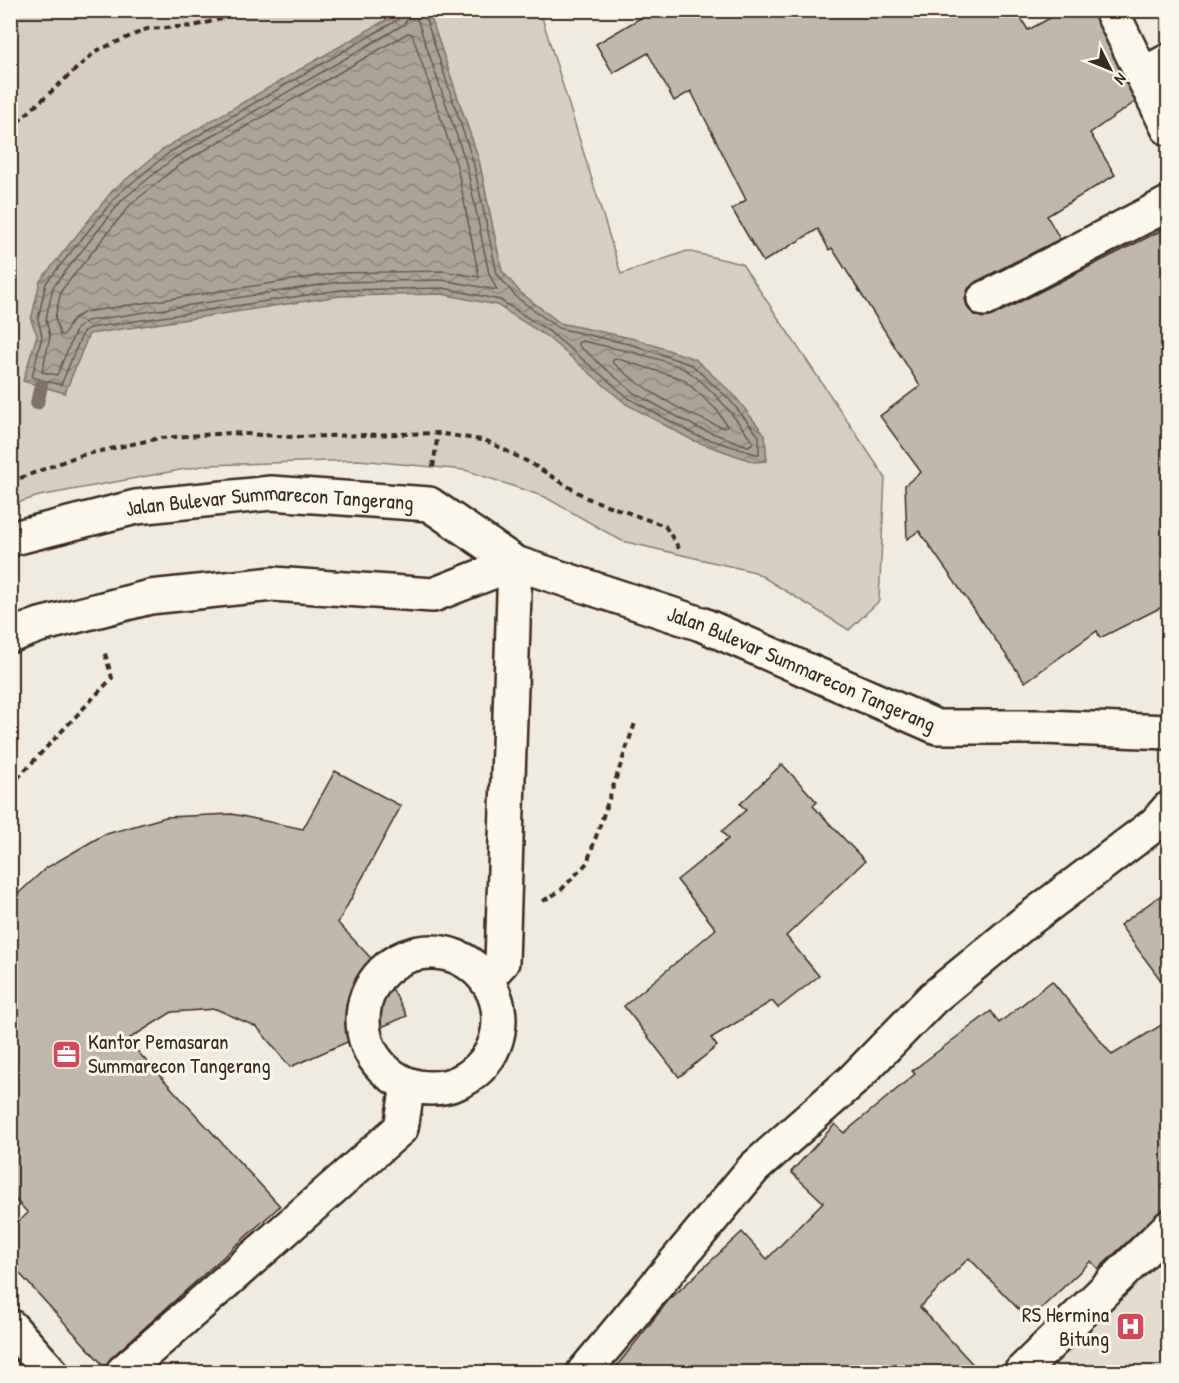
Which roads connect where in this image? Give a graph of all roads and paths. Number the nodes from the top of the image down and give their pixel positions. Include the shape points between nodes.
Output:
1 (237, 10) edge
2 (1111, 10) edge
3 (1155, 68) edge
4 (1168, 128) edge
5 (10, 129) edge
6 (1168, 204) edge
7 (984, 299) dead end
8 (10, 539) edge
9 (515, 563) junction
10 (93, 611) junction
11 (10, 636) edge
12 (635, 723) dead end
13 (1168, 732) edge
14 (10, 786) edge
15 (1168, 809) edge
16 (503, 902) junction
17 (487, 978) junction
18 (408, 1085) junction
19 (1168, 1228) edge
20 (10, 1326) edge
21 (51, 1372) edge
22 (123, 1372) edge
23 (584, 1372) edge
24 (1021, 1372) edge

1 - 5 path via 194,26 147,29 96,51
2 - 3 street
3 - 4 street
6 - 7 street
8 - 9 street, Jalan Bulevar Summarecon Tangerang via 135,507 272,493 429,504
9 - 10 street via 433,595 273,584 150,597
9 - 13 street, Jalan Bulevar Summarecon Tangerang via 701,624 937,727
9 - 16 street
10 - 11 street
10 - 14 path via 112,678
12 - 16 path via 587,863 560,891 536,905
15 - 23 street via 1155,824 1024,922 933,998 854,1079 754,1168
16 - 17 street via 502,962
17 - 18 street via 498,1005 498,1034 486,1060 465,1080 437,1088
17 - 18 street via 462,958 431,950 399,958 374,979 362,1009 364,1041 381,1068
18 - 22 street via 401,1128
19 - 24 street
20 - 21 street

